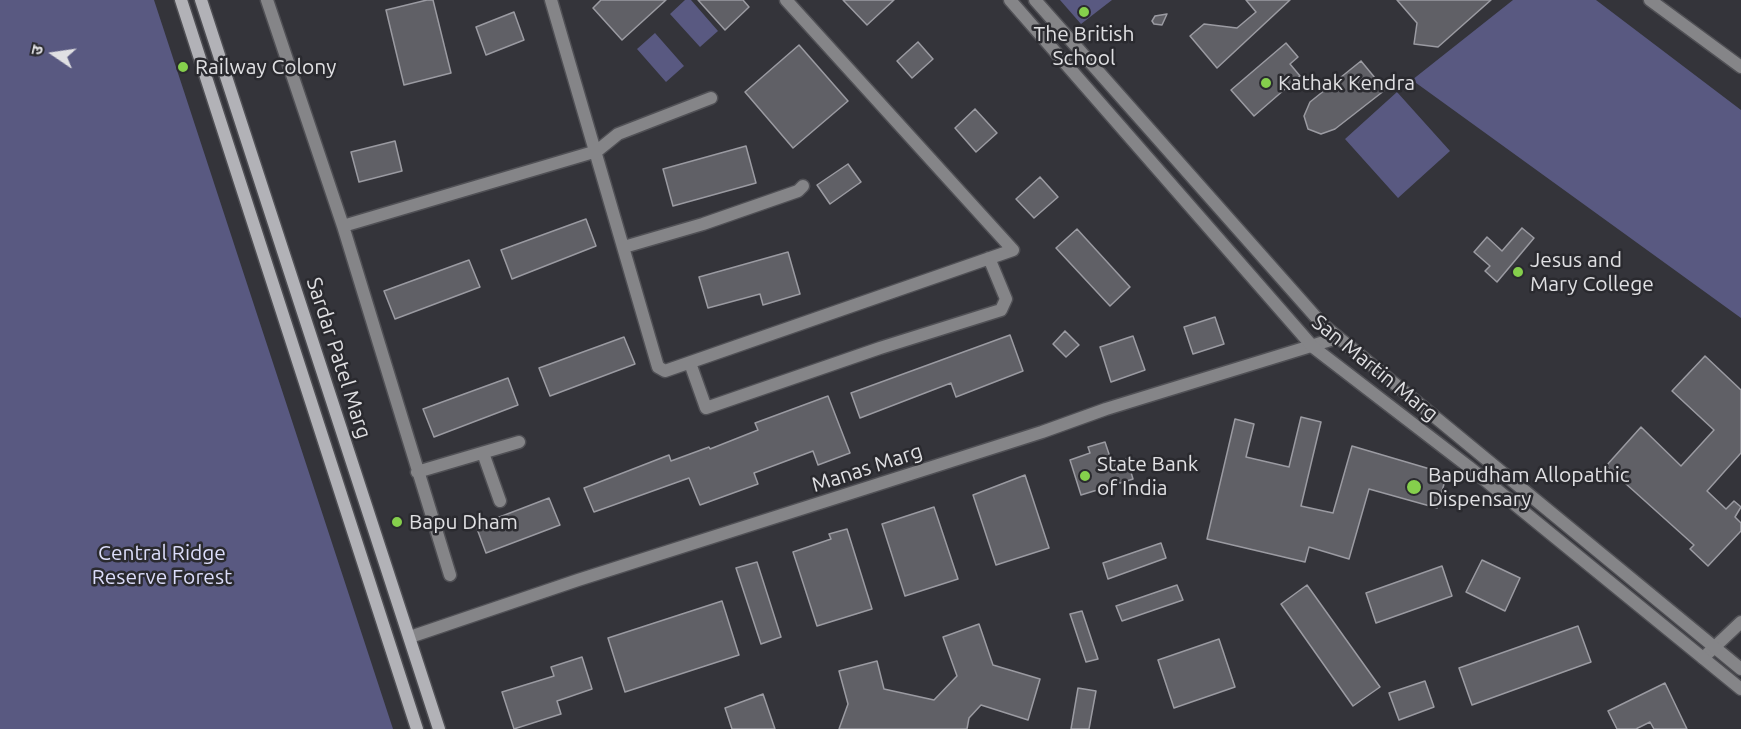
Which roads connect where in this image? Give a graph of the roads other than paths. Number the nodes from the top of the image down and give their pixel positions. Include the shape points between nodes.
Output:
1 (181, 0) edge
2 (201, 0) edge
3 (267, 0) edge
4 (552, 0) edge
5 (786, 0) edge
6 (1010, 0) edge
7 (1035, 0) edge
8 (1650, 0) edge
9 (1741, 67) edge
10 (711, 98) dead end
11 (597, 151) junction
12 (803, 186) dead end
13 (343, 226) junction
14 (624, 247) junction
15 (989, 258) junction
16 (1337, 338) junction
17 (1312, 347) junction
18 (690, 363) junction
19 (519, 442) dead end
20 (483, 453) junction
21 (417, 472) junction
22 (500, 501) dead end
23 (450, 575) dead end
24 (1741, 622) edge
25 (410, 637) junction
26 (1714, 647) junction
27 (1703, 658) junction
28 (1741, 669) edge
29 (1741, 689) edge
30 (417, 729) edge
31 (439, 729) edge

1 - 30 main road, Sardar Patel Marg
2 - 25 main road, Sardar Patel Marg
3 - 13 street
4 - 11 street
5 - 15 street via 1013,250
6 - 17 street, San Martin Marg
7 - 16 street, San Martin Marg
8 - 9 street
10 - 11 street via 618,134
11 - 13 street
11 - 14 street
12 - 14 street via 703,224
13 - 21 street
14 - 18 street via 658,367 669,371
15 - 18 street
15 - 18 street via 1006,299 1001,310 706,408
16 - 17 street, Manas Marg
16 - 26 street, San Martin Marg
17 - 25 street, Manas Marg via 1106,409
17 - 27 street, San Martin Marg via 1469,466
19 - 20 street
20 - 21 street
20 - 22 street
21 - 23 street
24 - 26 street
25 - 31 main road, Sardar Patel Marg
26 - 27 street
26 - 28 street, San Martin Marg
27 - 29 street, San Martin Marg

